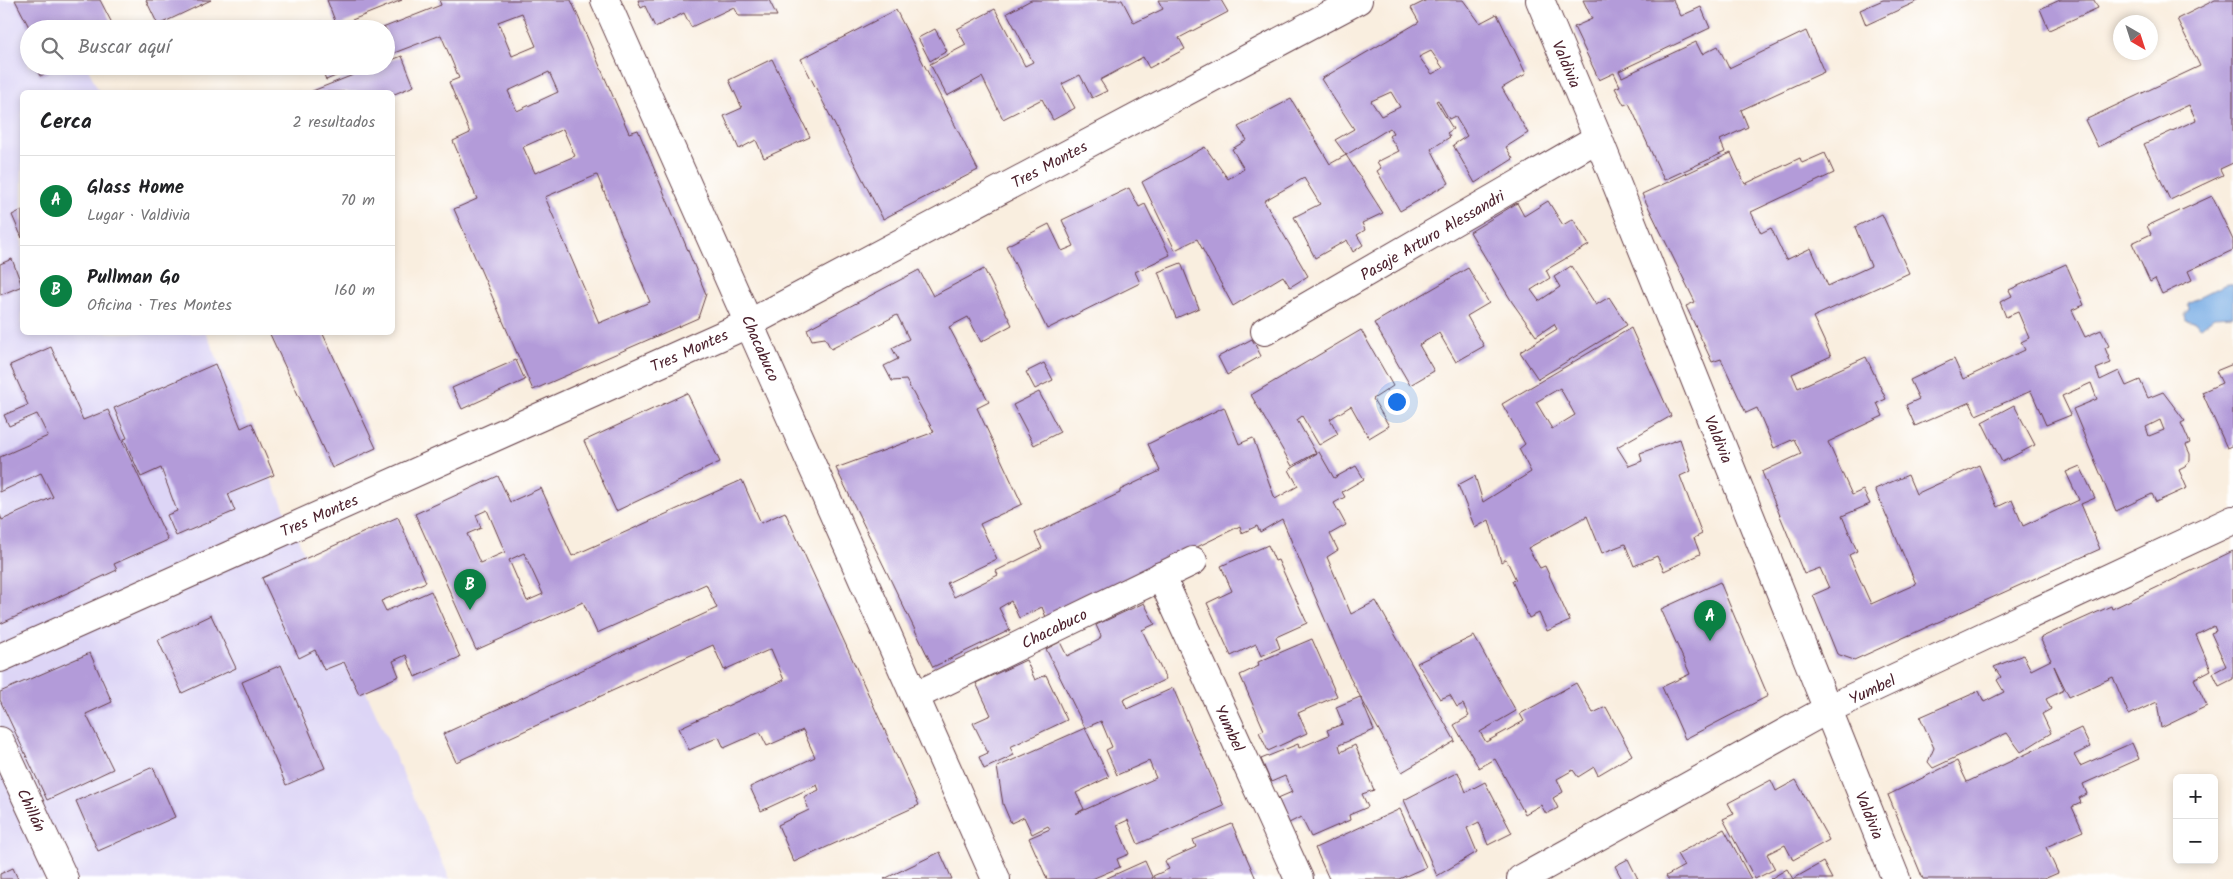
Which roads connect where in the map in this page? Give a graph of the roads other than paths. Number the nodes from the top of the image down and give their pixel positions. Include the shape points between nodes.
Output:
1 (604, 0) edge
2 (1358, 0) edge
3 (1540, 0) edge
4 (1598, 138) junction
5 (750, 323) junction
6 (1266, 332) dead end
7 (2233, 520) edge
8 (1193, 561) dead end
9 (1161, 576) junction
10 (0, 658) edge
11 (915, 696) junction
12 (1828, 709) junction
13 (0, 741) edge
14 (64, 879) edge
15 (996, 879) edge
16 (1299, 879) edge
17 (1521, 879) edge
18 (1896, 879) edge

1 - 5 street, Chacabuco
2 - 5 street, Tres Montes
3 - 4 street, Valdivia
4 - 6 street, Pasaje Arturo Alessandri
4 - 12 street, Valdivia
5 - 10 street, Tres Montes
5 - 11 street, Chacabuco
7 - 12 street, Yumbel
8 - 9 street, Chacabuco
9 - 11 street, Chacabuco
9 - 16 street, Yumbel
11 - 15 street, Chacabuco
12 - 17 street, Yumbel
12 - 18 street, Valdivia
13 - 14 street, Chillán

